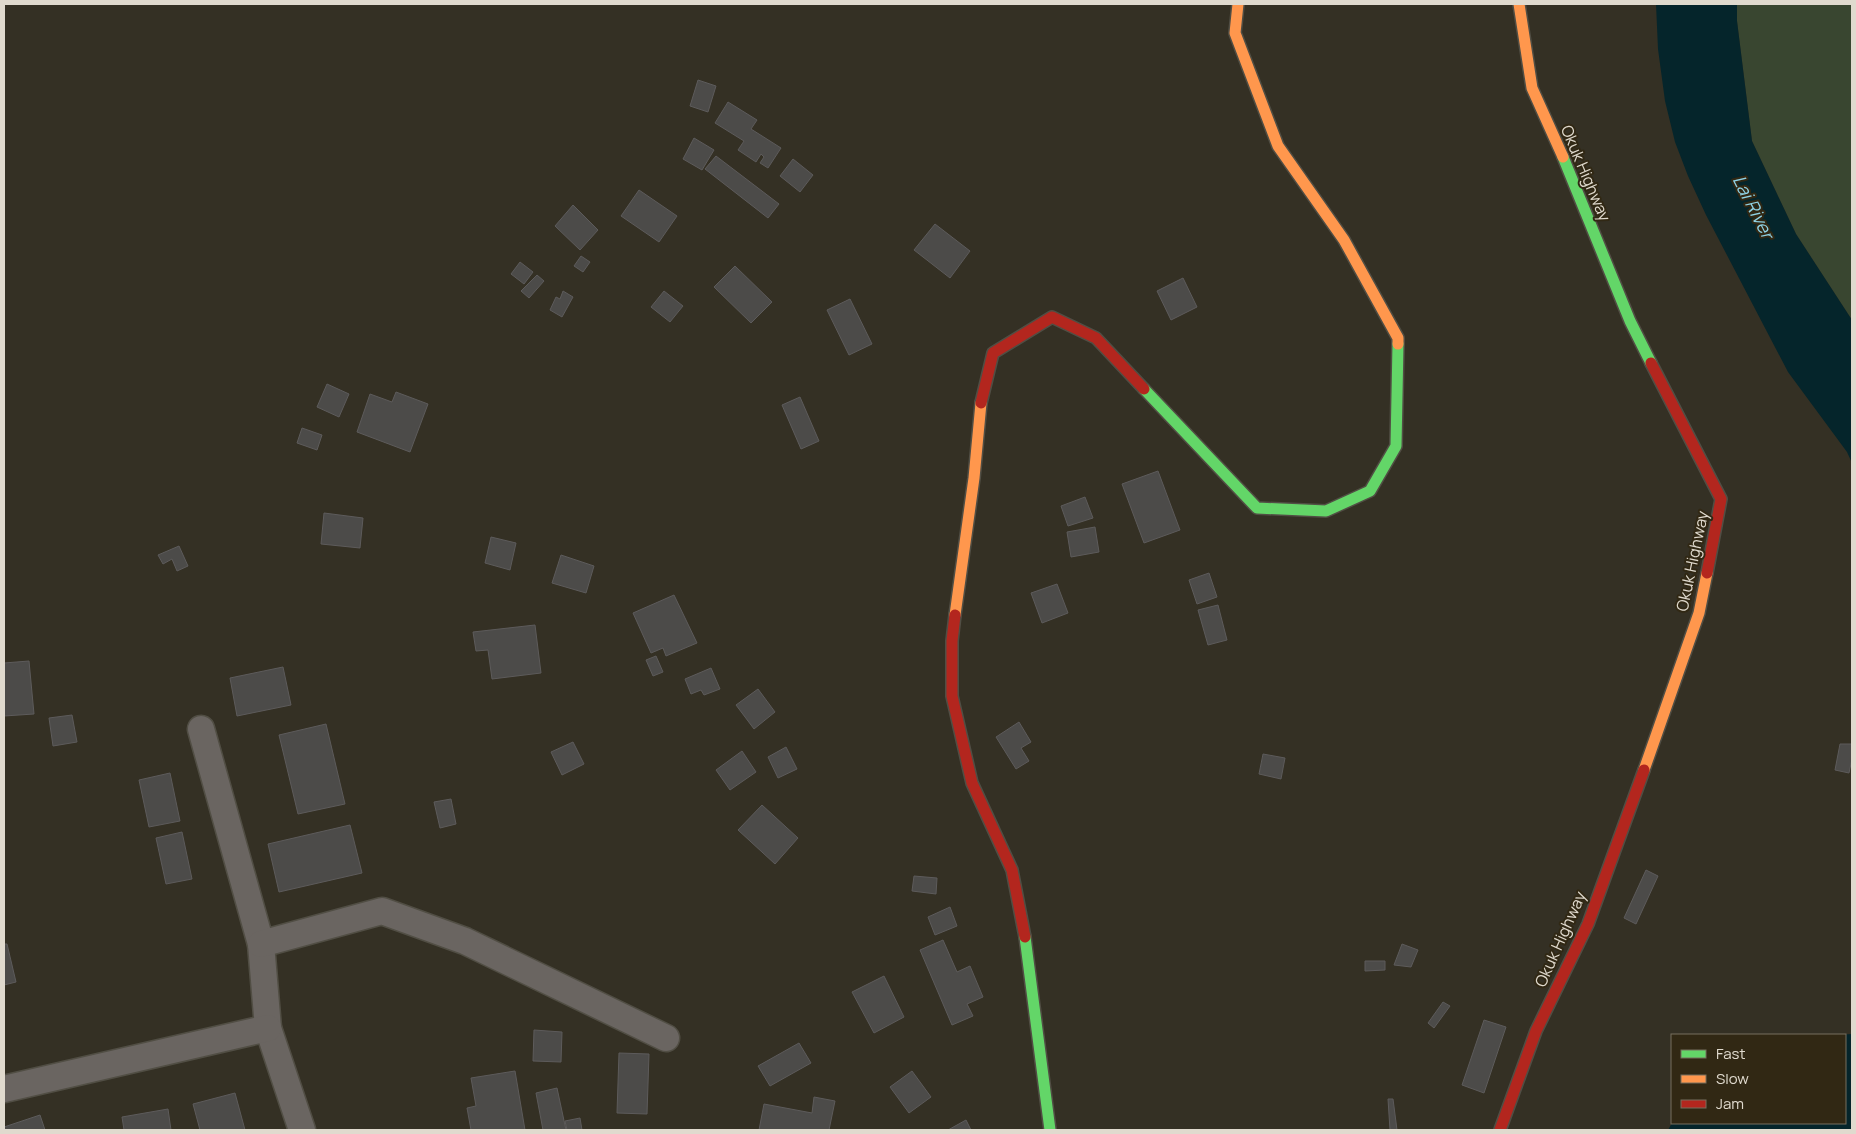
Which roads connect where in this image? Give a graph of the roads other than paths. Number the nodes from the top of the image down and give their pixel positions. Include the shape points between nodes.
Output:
1 (1238, 4) edge
2 (1519, 4) edge
3 (200, 729) dead end
4 (261, 944) junction
5 (268, 1028) junction
6 (666, 1038) dead end
7 (4, 1090) edge
8 (302, 1130) edge
9 (1050, 1130) edge
10 (1500, 1130) edge

1 - 9 street via 1235,33 1278,146 1344,240 1398,338 1396,446 1370,491 1326,511 1257,508 1096,338 1052,316 993,353 981,405 952,642 952,696 972,783 1012,870 1028,950
2 - 10 street, Okuk Highway via 1532,88 1630,321 1721,499 1699,614 1588,924 1536,1031
3 - 4 street
4 - 5 street
4 - 6 street via 382,911 465,941
5 - 7 street
5 - 8 street

